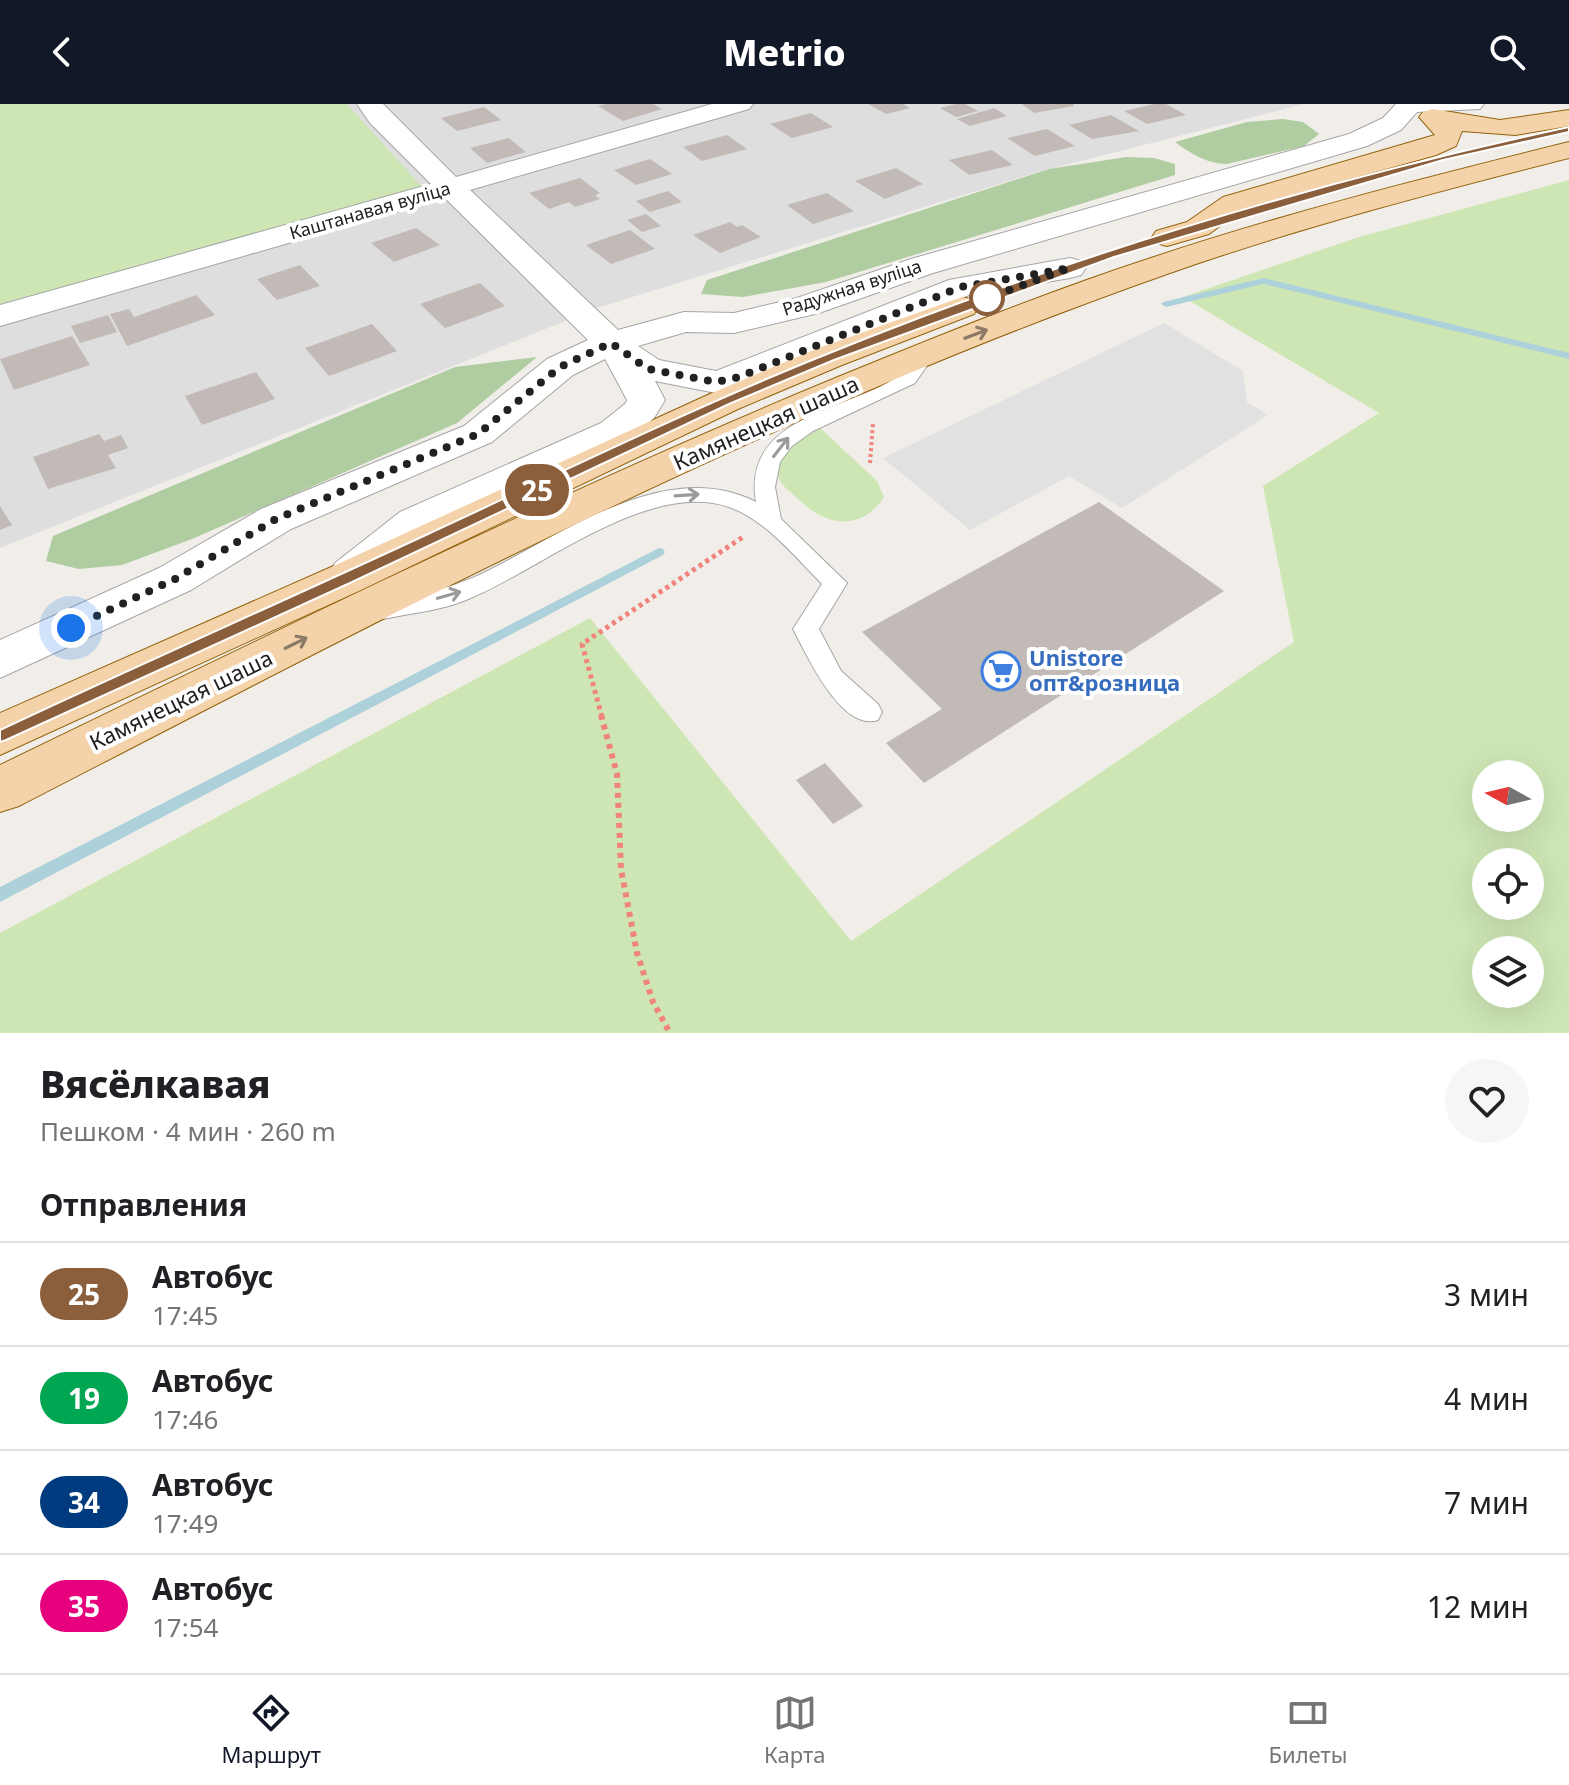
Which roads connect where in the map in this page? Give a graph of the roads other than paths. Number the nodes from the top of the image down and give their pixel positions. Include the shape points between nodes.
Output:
1 (370, 104) edge
2 (740, 104) edge
3 (1471, 104) edge
4 (1417, 108) edge
5 (1569, 118) edge
6 (1569, 130) edge
7 (1569, 150) edge
8 (454, 187) junction
9 (1198, 228) junction
10 (1070, 268) junction
11 (0, 316) edge
12 (611, 343) junction
13 (925, 354) junction
14 (770, 520) junction
15 (345, 599) junction
16 (0, 660) edge
17 (868, 712) dead end
18 (0, 735) edge
19 (0, 790) edge

1 - 8 street
2 - 8 street, Каштанавая вуліца
3 - 4 street
4 - 5 main road via 1494,130
4 - 9 main road, Камянецкая шаша via 1449,132 1447,140 1233,203
4 - 12 street, Радужная вуліца via 1358,140 937,261 807,306 734,323 684,322
6 - 9 main road via 1441,158
13 -> 7 main road, Камянецкая шаша via 1193,252
8 - 11 street, Каштанавая вуліца
8 - 12 street
9 - 10 main road, Камянецкая шаша
10 - 12 street via 961,287 716,382 648,369
10 - 15 main road, Камянецкая шаша via 725,401
12 - 15 street via 646,400 631,420 415,522
12 - 16 street, Радужная вуліца via 560,367 478,434 276,519 175,579
14 -> 13 lane via 762,483 773,455 795,430 910,378
13 - 15 main road, Камянецкая шаша via 534,524
15 -> 14 lane via 455,595 649,501 685,494 735,501
14 - 17 lane via 835,583 806,629 831,678
15 - 18 main road, Камянецкая шаша
19 -> 15 main road, Камянецкая шаша

